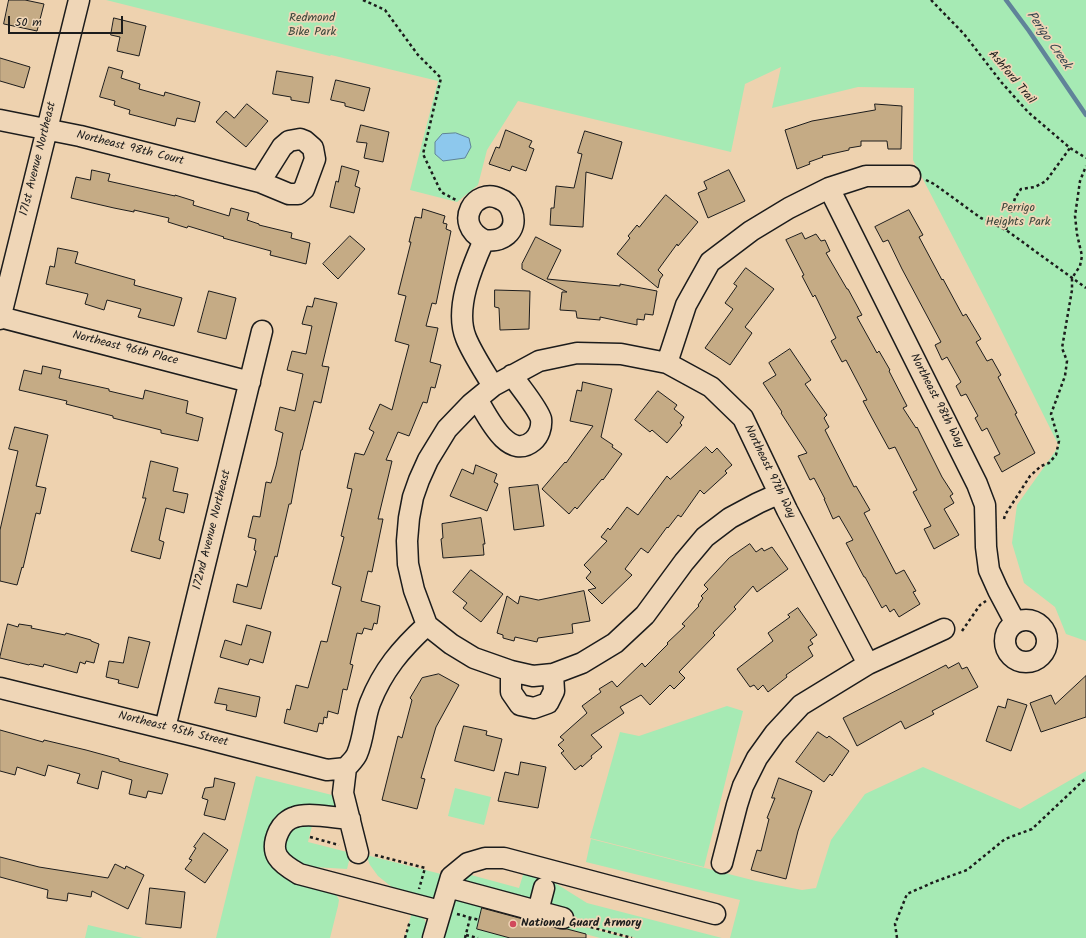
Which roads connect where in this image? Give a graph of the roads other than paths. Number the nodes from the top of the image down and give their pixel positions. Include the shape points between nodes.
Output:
1 (79, 0) edge
2 (0, 120) edge
3 (47, 128) junction
4 (910, 176) road end
5 (260, 182) dead end
6 (829, 188) junction
7 (484, 240) junction
8 (0, 318) edge
9 (262, 331) dead end
10 (667, 363) junction
11 (512, 376) junction
12 (250, 382) junction
13 (493, 386) junction
14 (477, 399) junction
15 (778, 494) junction
16 (1015, 622) dead end
17 (427, 625) junction
18 (951, 633) road end
19 (868, 664) junction
20 (511, 671) junction
21 (553, 674) junction
22 (0, 688) edge
23 (165, 728) junction
24 (346, 768) junction
25 (350, 819) junction
26 (356, 850) road end
27 (722, 863) dead end
28 (448, 886) junction
29 (544, 888) dead end
30 (440, 911) junction
31 (538, 911) junction
32 (715, 914) dead end
33 (567, 920) road end
34 (433, 938) edge

1 - 3 street, 171st Avenue Northeast
2 - 3 street, Northeast 98th Court
3 - 5 street, Northeast 98th Court
3 - 8 street, 171st Avenue Northeast
4 - 6 street via 866,176
6 - 10 street via 751,230 710,262 686,305
6 - 16 street, Northeast 98th Way via 977,484 985,505 989,570
7 - 7 street via 498,240 504,237 512,226 512,212 504,200 498,197 477,200 471,209 469,226 477,237
7 - 13 street via 465,291 462,316 465,337
8 - 12 street, Northeast 96th Place
9 - 12 street, 172nd Avenue Northeast
10 - 11 street, Northeast 97th Way via 621,354 577,353 539,361
10 - 15 street, Northeast 97th Way via 711,387 743,418
11 - 13 street, Northeast 97th Way
11 - 14 street via 541,420 540,432 532,442 515,446 504,440
12 - 23 street, 172nd Avenue Northeast
13 - 14 street, Northeast 97th Way
14 - 17 street, Northeast 97th Way via 437,444 413,497 407,541 408,564 414,590
15 - 19 street, Northeast 97th Way
15 - 21 street via 730,518 705,537 645,616 615,643 582,663
17 - 20 street via 474,658
17 - 24 street via 392,661 380,681 370,704 357,754
18 - 19 street
19 - 27 street via 801,705 757,758 743,786
20 - 21 street via 533,676
20 - 21 street via 511,692 520,705 534,708 548,703 554,691
22 - 23 street, Northeast 95th Street
23 - 24 street, Northeast 95th Street via 327,770
24 - 25 street via 343,793
25 - 26 street
25 - 30 street via 295,816 280,828 275,839 274,848 277,855 287,867 299,874
28 - 30 street
28 - 31 street
28 - 32 street via 451,878 468,862 504,858
29 - 31 street
30 - 34 street
31 - 33 street

